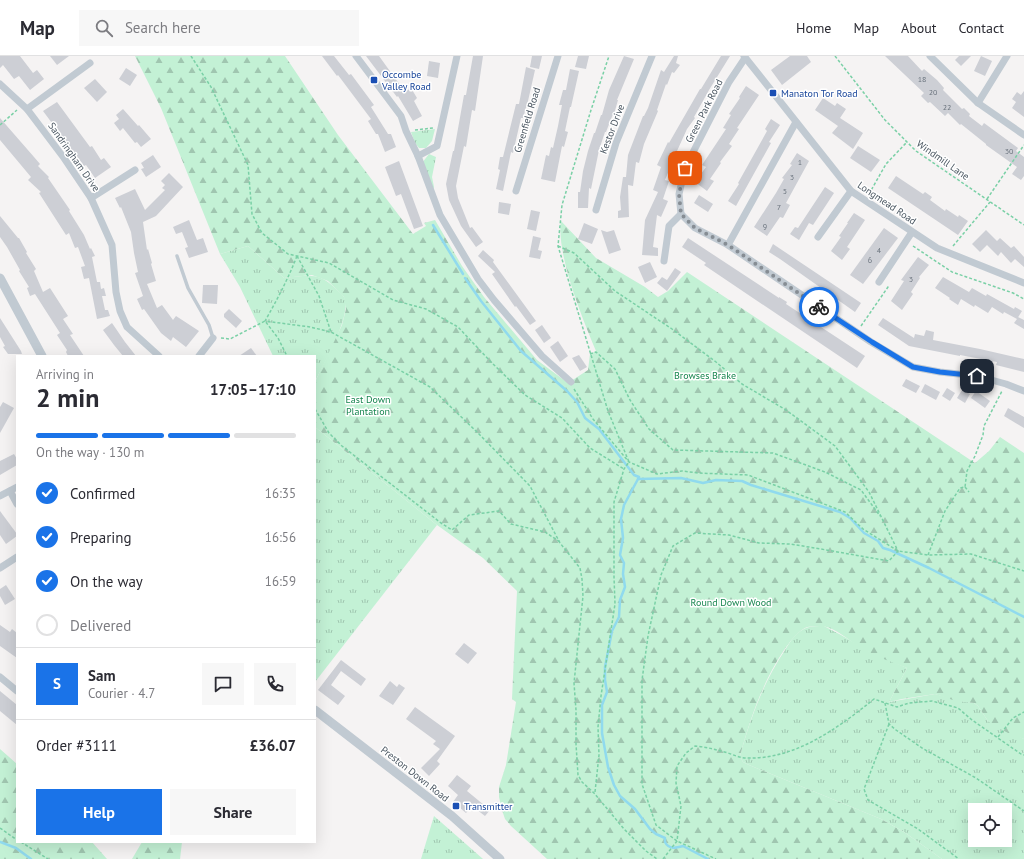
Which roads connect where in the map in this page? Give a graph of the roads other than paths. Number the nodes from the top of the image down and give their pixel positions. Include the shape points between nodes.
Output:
1 (356, 56) edge
2 (457, 56) edge
3 (558, 56) edge
4 (652, 56) edge
5 (930, 56) edge
6 (1007, 56) edge
7 (745, 57) edge
8 (90, 63) dead end
9 (0, 84) edge
10 (978, 102) junction
11 (25, 107) junction
12 (796, 122) junction
13 (1024, 135) edge
14 (418, 156) junction
15 (135, 170) dead end
16 (516, 191) dead end
17 (850, 191) junction
18 (91, 198) junction
19 (596, 210) dead end
20 (681, 214) junction
21 (912, 232) junction
22 (818, 238) dead end
23 (728, 245) junction
24 (177, 256) dead end
25 (664, 261) dead end
26 (0, 278) edge
27 (879, 282) road end
28 (1024, 283) edge
29 (213, 338) joint
30 (41, 355) edge
31 (158, 355) edge
32 (200, 355) edge
33 (570, 382) road end
34 (1024, 391) edge
35 (16, 488) edge
36 (10, 491) junction
37 (0, 496) edge
38 (16, 502) edge
39 (16, 558) edge
40 (0, 568) edge
41 (0, 677) edge
42 (16, 690) edge
43 (316, 711) edge
44 (500, 859) edge

1 - 14 street via 401,116
2 - 14 street via 436,146
3 - 16 street, Greenfield Road
4 - 19 street, Kestor Drive via 616,143
5 - 10 street
6 - 10 street
7 - 12 street, Longmead Road
7 - 20 street, Green Park Road via 729,82 685,168 679,194
8 - 11 street
9 - 11 street, Sandringham Drive
10 - 13 street
11 - 18 street, Sandringham Drive
12 - 17 street, Longmead Road
12 - 23 street
14 - 33 street via 440,216 478,279 542,356
15 - 18 street
17 - 21 street, Longmead Road
17 - 22 street
18 - 31 street, Sandringham Drive via 112,244 120,311 127,327
20 - 23 street via 695,228
20 - 25 street via 669,226
21 - 27 street
21 - 28 street, Longmead Road via 937,248
23 - 34 street via 856,332 913,367 977,376
24 - 29 lane via 188,288 209,325
26 - 30 street
29 - 32 street
35 - 36 street
36 - 37 street
36 - 38 street
39 - 40 street
41 - 42 street
43 - 44 street, Preston Down Road via 452,816

